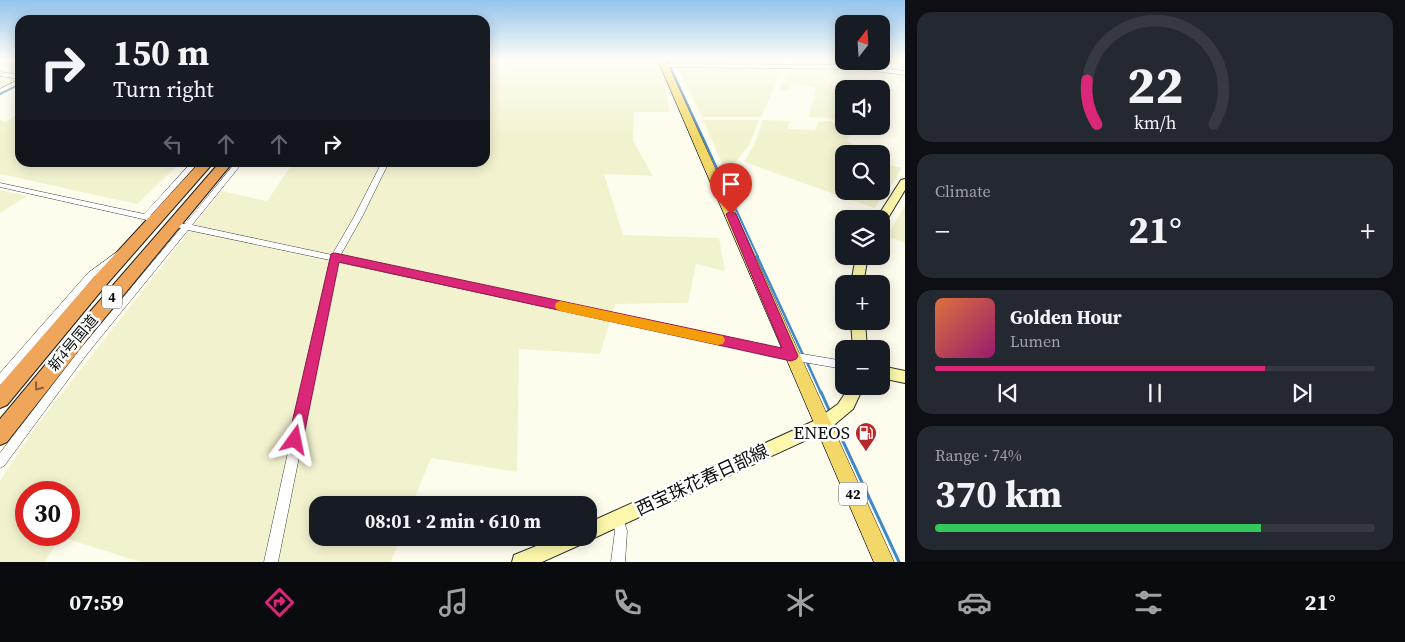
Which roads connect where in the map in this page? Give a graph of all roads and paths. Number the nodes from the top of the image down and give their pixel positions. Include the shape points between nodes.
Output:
1 (674, 86) edge
2 (192, 167) edge
3 (203, 167) edge
4 (223, 167) edge
5 (235, 167) edge
6 (383, 167) edge
7 (905, 182) edge
8 (0, 185) edge
9 (887, 210) edge
10 (150, 218) junction
11 (180, 225) junction
12 (135, 242) junction
13 (335, 257) junction
14 (791, 356) junction
15 (835, 363) edge
16 (890, 374) edge
17 (905, 377) edge
18 (0, 380) edge
19 (854, 395) edge
20 (0, 399) edge
21 (822, 425) junction
22 (0, 435) edge
23 (0, 462) edge
24 (618, 519) junction
25 (597, 528) edge
26 (558, 546) edge
27 (271, 562) edge
28 (521, 562) edge
29 (618, 562) edge
30 (884, 562) edge

1 - 14 main road, 42
2 - 10 street
3 - 10 highway, 新4号国道 / 4
4 - 11 highway, 新4号国道 / 4
5 - 11 street
6 - 13 street
7 - 9 main road
8 - 10 street
10 - 12 highway, 新4号国道 / 4
11 - 13 street
11 -> 22 highway, 新4号国道 / 4 via 88,326
11 - 23 street
12 - 18 street via 91,275
12 - 20 highway, 新4号国道 / 4
13 - 14 street
13 - 27 street
14 - 15 street
14 - 21 main road, 42
16 - 17 main road
19 - 21 main road, 西宝珠花春日部線
21 - 24 main road, 西宝珠花春日部線
21 - 30 main road, 42
24 - 25 main road, 西宝珠花春日部線
24 - 29 street via 621,531
26 - 28 main road

